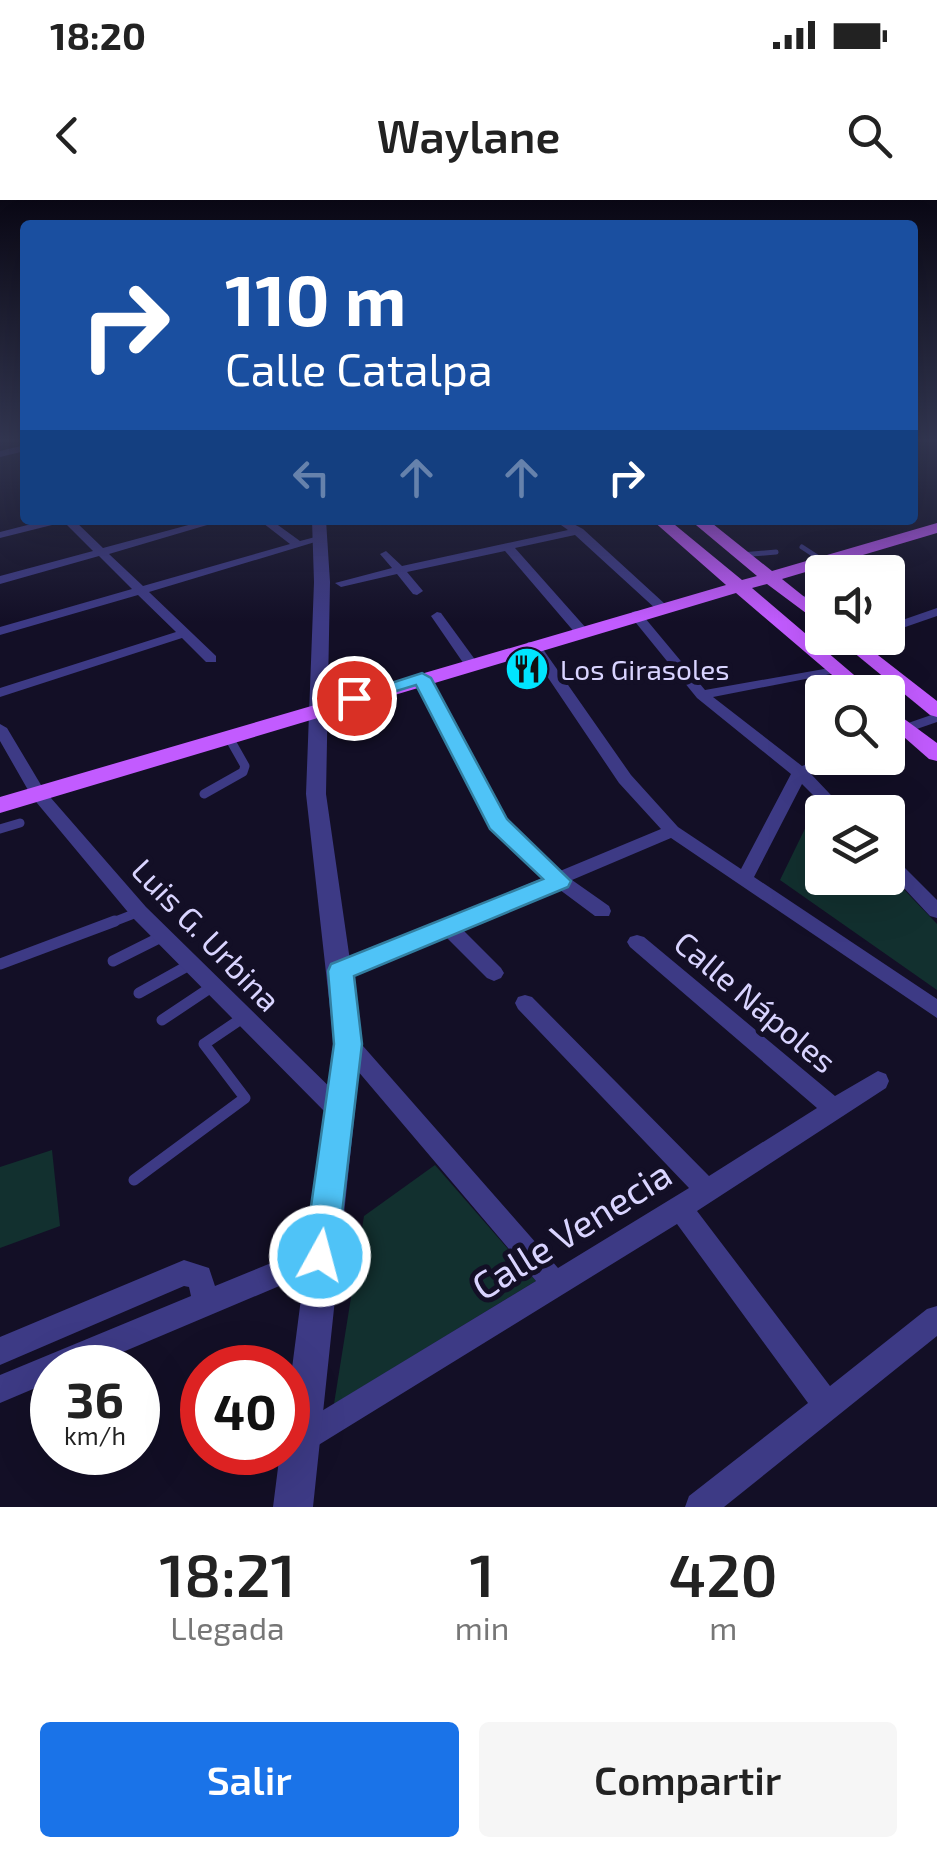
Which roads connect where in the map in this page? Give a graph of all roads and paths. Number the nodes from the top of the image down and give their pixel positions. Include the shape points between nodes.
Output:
1 (40, 525) edge
2 (73, 525) edge
3 (202, 525) edge
4 (281, 525) edge
5 (568, 525) edge
6 (666, 525) edge
7 (704, 525) edge
8 (934, 531) edge
9 (579, 532) junction
10 (312, 534) edge
11 (0, 535) edge
12 (506, 546) junction
13 (802, 547) dead end
14 (103, 552) junction
15 (776, 552) dead end
16 (386, 554) dead end
17 (741, 555) junction
18 (813, 555) edge
19 (865, 555) edge
20 (401, 570) junction
21 (805, 571) edge
22 (768, 577) junction
23 (0, 580) edge
24 (341, 583) dead end
25 (737, 586) junction
26 (141, 589) junction
27 (417, 591) dead end
28 (805, 598) edge
29 (798, 600) junction
30 (805, 606) edge
31 (661, 607) junction
32 (937, 612) edge
33 (636, 615) junction
34 (437, 616) dead end
35 (905, 623) edge
36 (0, 631) edge
37 (581, 631) junction
38 (185, 633) junction
39 (533, 645) junction
40 (871, 655) edge
41 (211, 659) dead end
42 (471, 664) junction
43 (836, 669) junction
44 (843, 675) edge
45 (422, 678) junction
46 (0, 693) edge
47 (702, 695) junction
48 (320, 708) junction
49 (937, 714) edge
50 (0, 728) edge
51 (905, 728) edge
52 (228, 736) junction
53 (905, 737) edge
54 (937, 754) edge
55 (805, 771) edge
56 (800, 773) junction
57 (38, 794) junction
58 (204, 794) dead end
59 (822, 795) edge
60 (0, 805) edge
61 (20, 823) dead end
62 (0, 829) edge
63 (672, 831) junction
64 (746, 877) junction
65 (905, 879) edge
66 (560, 881) junction
67 (602, 911) dead end
68 (937, 911) edge
69 (139, 912) junction
70 (447, 926) junction
71 (163, 936) junction
72 (637, 942) dead end
73 (113, 961) dead end
74 (0, 964) edge
75 (191, 964) junction
76 (340, 971) junction
77 (494, 973) dead end
78 (213, 986) junction
79 (138, 993) dead end
80 (525, 1004) dead end
81 (937, 1010) edge
82 (244, 1016) junction
83 (162, 1020) dead end
84 (348, 1044) junction
85 (878, 1081) dead end
86 (834, 1109) junction
87 (338, 1110) junction
88 (134, 1180) dead end
89 (706, 1189) junction
90 (680, 1208) junction
91 (320, 1256) junction
92 (555, 1284) junction
93 (206, 1304) junction
94 (937, 1318) edge
95 (10, 1346) edge
96 (310, 1358) edge
97 (12, 1384) edge
98 (828, 1406) junction
99 (310, 1434) edge
100 (298, 1475) edge
101 (294, 1507) edge
102 (700, 1507) edge

1 - 11 street
2 - 14 street
3 - 14 street
4 - 10 street
5 - 9 street
6 - 25 main road
7 - 17 main road
8 - 19 main road
9 - 12 street
9 - 31 street
10 - 26 street
10 - 48 street
12 - 20 street
12 - 37 street
13 - 18 lane
14 - 23 street
14 - 26 street
15 - 17 lane
16 - 20 street
17 - 22 main road
20 - 24 street
20 - 27 street
21 - 22 main road
22 - 25 main road
22 - 29 main road
25 - 31 main road
25 - 43 main road
26 - 36 street
26 - 38 street
28 - 29 lane
29 - 30 main road
31 - 33 main road
32 - 35 street
33 - 37 main road
33 - 47 street
34 - 42 street
37 - 39 main road
38 - 41 street
38 - 46 street
39 - 42 main road
39 - 63 street via 626,779
40 - 49 main road
42 - 45 main road
43 - 44 main road
43 - 47 street
45 - 48 main road
45 - 66 street via 498,824
47 - 56 street
48 - 52 main road
48 - 76 street via 316,794
49 - 51 street
50 - 57 street, Luis G. Urbina
52 - 57 main road
52 - 58 lane via 243,772
53 - 54 main road
55 - 56 street
56 - 59 street
56 - 64 street
57 - 60 main road
57 - 69 street, Luis G. Urbina
61 - 62 lane
63 - 64 street
63 - 66 street
64 - 81 street
65 - 68 street
66 - 67 street
66 - 70 street
69 - 71 street, Luis G. Urbina
69 - 74 lane
70 - 76 street
70 - 77 street
71 - 73 lane
71 - 75 street, Luis G. Urbina
72 - 86 street, Calle Nápoles
75 - 78 street, Luis G. Urbina
75 - 79 lane
76 - 84 street
78 - 82 street, Luis G. Urbina
78 - 83 lane
80 - 89 street
82 - 87 street, Luis G. Urbina
82 - 88 lane via 204,1044 245,1098
84 - 87 street
84 - 92 street
85 - 86 street, Calle Venecia
86 - 89 street, Calle Venecia
87 - 91 street
89 - 90 street, Calle Venecia
90 - 92 street, Calle Venecia
90 - 98 street
91 - 93 street
91 - 96 street
92 - 99 street, Calle Venecia
93 - 95 street via 200,1278 184,1273
93 - 97 street
94 - 98 street
95 - 97 street
98 - 102 street
100 - 101 street

